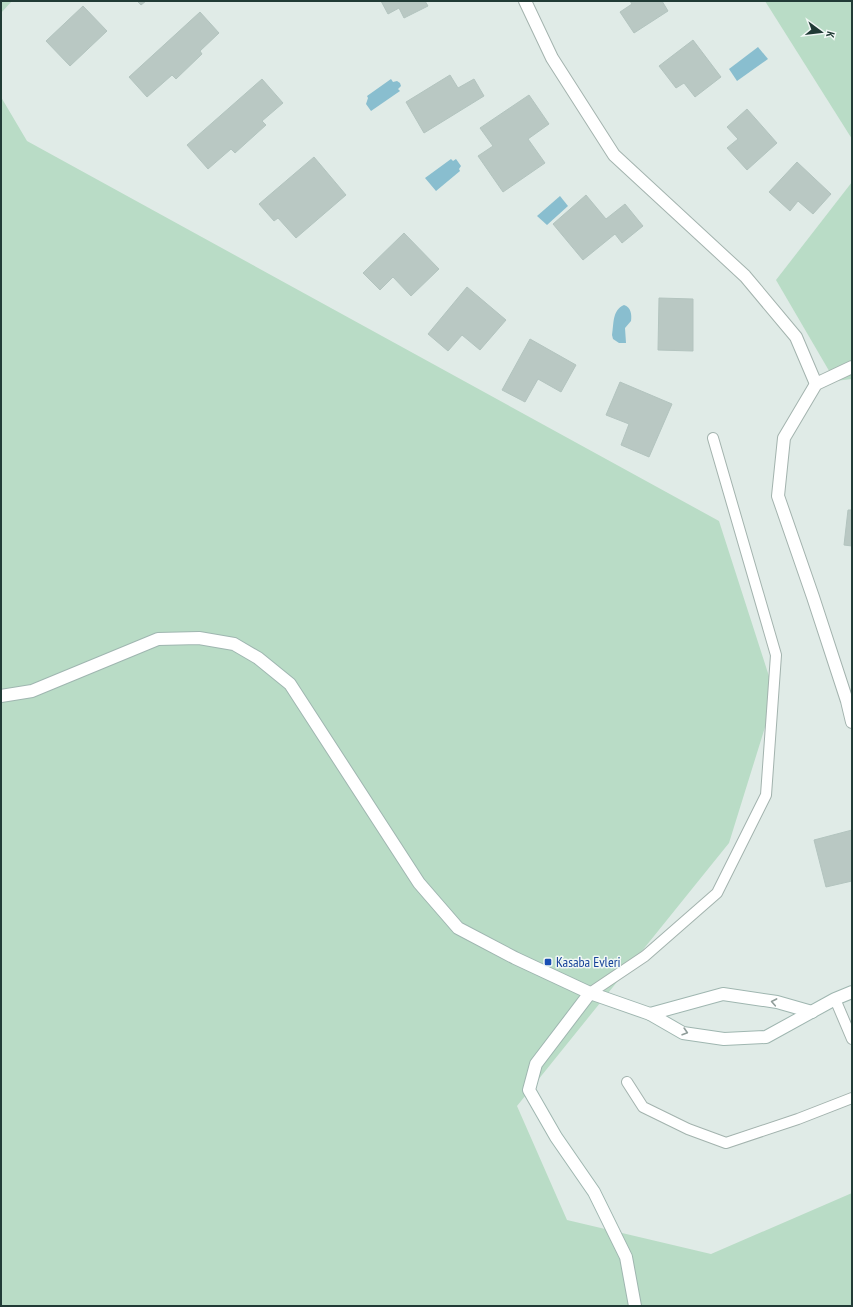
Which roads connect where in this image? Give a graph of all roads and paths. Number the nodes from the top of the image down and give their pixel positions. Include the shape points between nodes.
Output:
1 (525, 1) edge
2 (852, 367) edge
3 (816, 384) junction
4 (713, 438) dead end
5 (1, 696) edge
6 (852, 722) edge
7 (852, 992) edge
8 (590, 993) junction
9 (835, 999) junction
10 (812, 1012) junction
11 (650, 1014) junction
12 (852, 1039) edge
13 (626, 1082) dead end
14 (852, 1098) edge
15 (635, 1306) edge

1 - 3 street via 552,58 614,155 745,276 796,337
2 - 3 street
3 - 6 street via 784,438 778,496
4 - 8 lane via 776,655 766,795 717,893 645,956
5 - 8 street via 32,691 158,639 199,638 234,644 258,658 290,684 419,883 458,928
7 - 9 street
8 - 11 street
8 - 15 street via 536,1064 529,1090 556,1137 594,1192 626,1257
9 - 10 street
9 - 12 lane
10 -> 11 street via 776,1002 723,994
11 -> 10 street via 683,1033 724,1039 766,1037
13 - 14 lane via 643,1107 688,1129 726,1143

